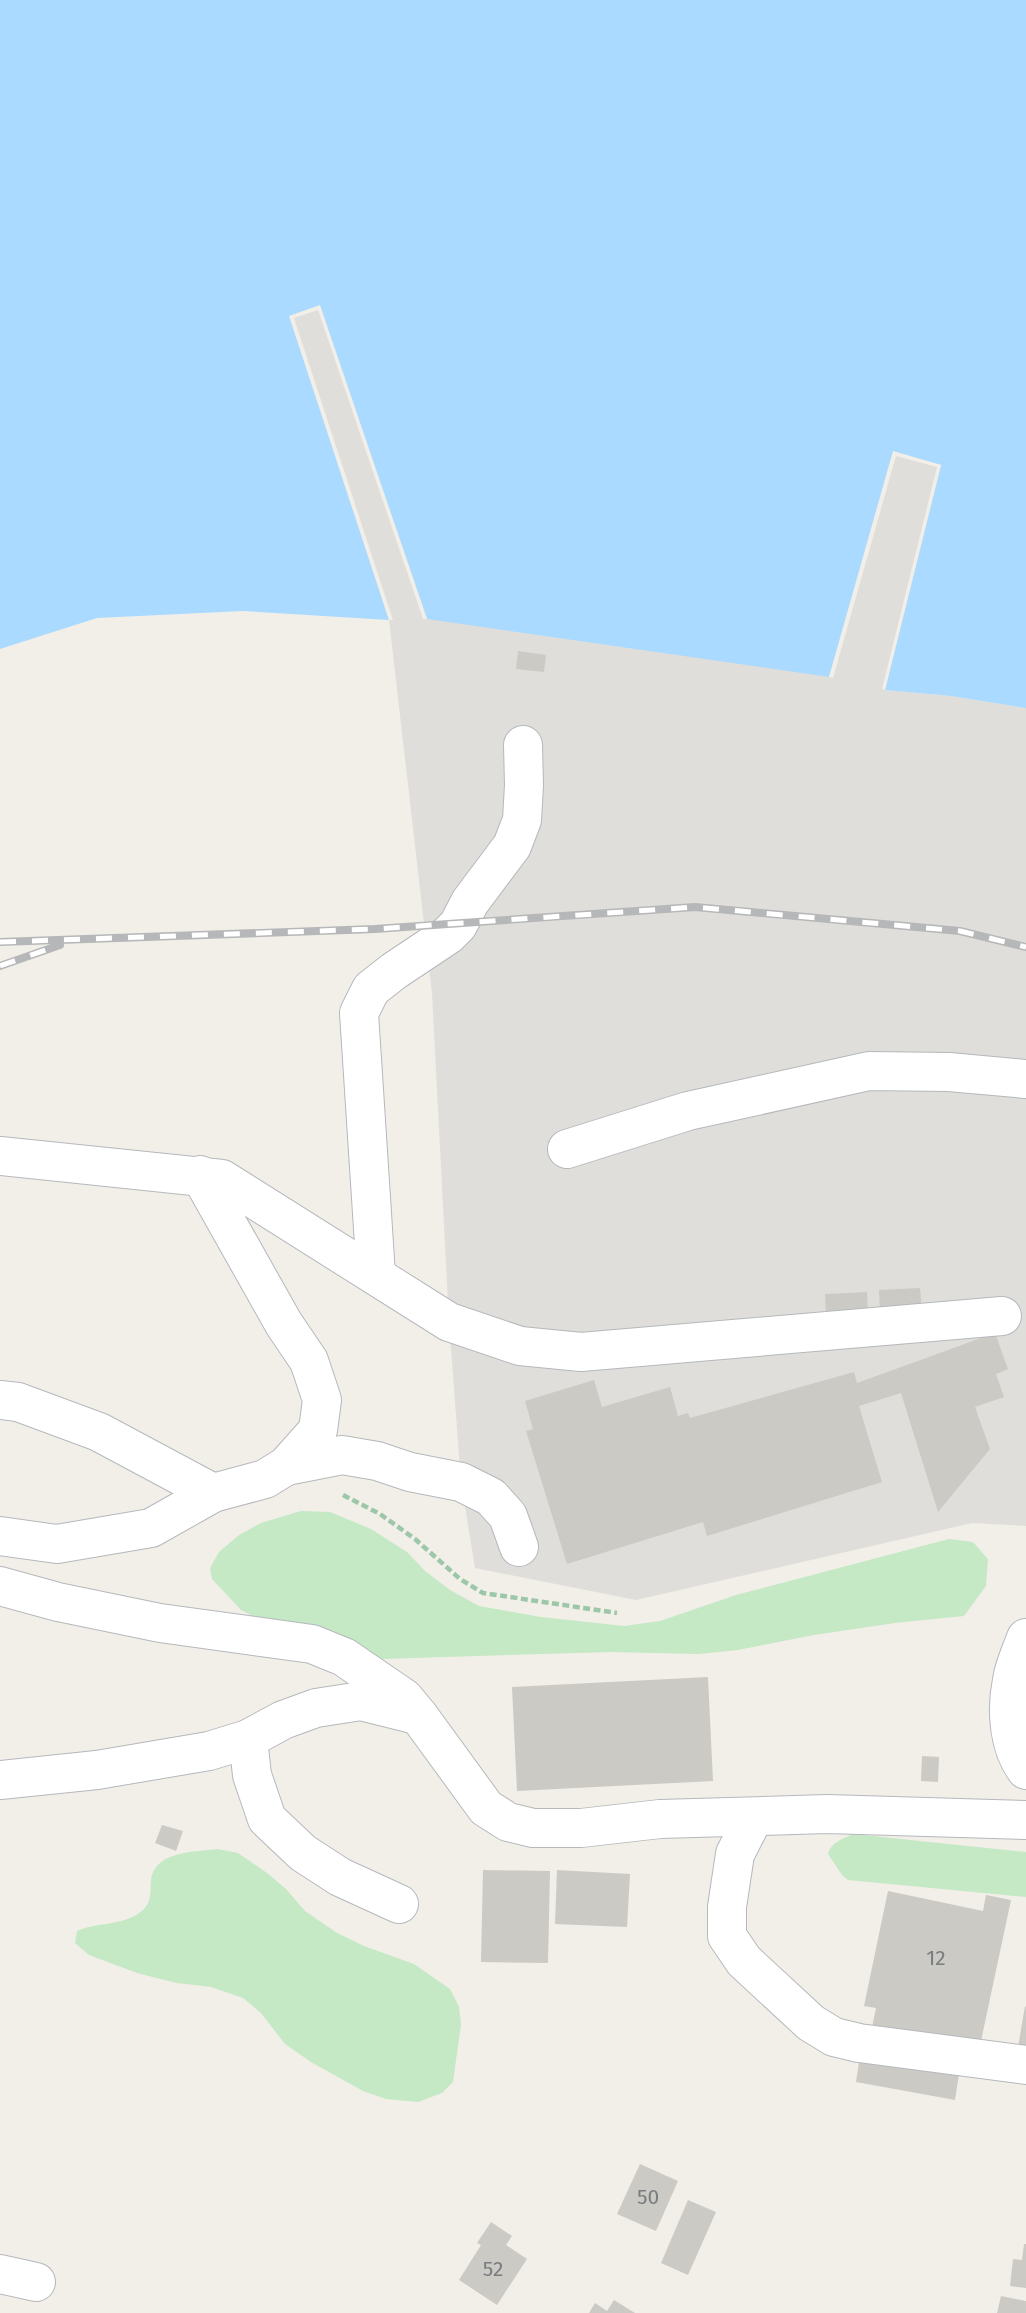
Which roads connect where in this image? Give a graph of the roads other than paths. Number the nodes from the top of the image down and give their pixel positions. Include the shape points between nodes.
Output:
1 (523, 744) dead end
2 (1026, 1079) edge
3 (567, 1149) dead end
4 (0, 1156) edge
5 (200, 1175) junction
6 (376, 1275) junction
7 (1002, 1316) dead end
8 (0, 1400) edge
9 (286, 1466) junction
10 (213, 1493) junction
11 (0, 1536) edge
12 (519, 1547) dead end
13 (0, 1586) edge
14 (1026, 1638) edge
15 (419, 1716) junction
16 (248, 1739) junction
17 (1026, 1770) edge
18 (0, 1780) edge
19 (754, 1817) junction
20 (1026, 1820) edge
21 (400, 1904) dead end
22 (1026, 2065) edge

1 - 6 street via 522,820 512,846 448,935 371,989 359,1013
2 - 3 street via 869,1070 688,1111
4 - 5 street
5 - 6 street via 222,1178
5 - 9 street via 309,1361 322,1399 318,1430
6 - 7 street via 449,1322 520,1346 581,1352
8 - 10 street via 18,1402 99,1432
9 - 10 street via 264,1479
9 - 12 street via 342,1455 461,1482 491,1497 508,1516
10 - 11 street via 151,1528 57,1544
13 - 15 street via 160,1623 312,1644 344,1657 378,1679
14 - 17 street via 1012,1680 1009,1727 1019,1762
15 - 16 street via 360,1701 316,1708
15 - 19 street via 486,1808 508,1822 557,1828
16 - 18 street via 209,1751 97,1770
16 - 21 street via 252,1775 267,1819 303,1853 331,1871
19 - 20 street via 827,1814
19 - 22 street via 735,1854 727,1936 744,1961 802,2014 834,2037 846,2040

